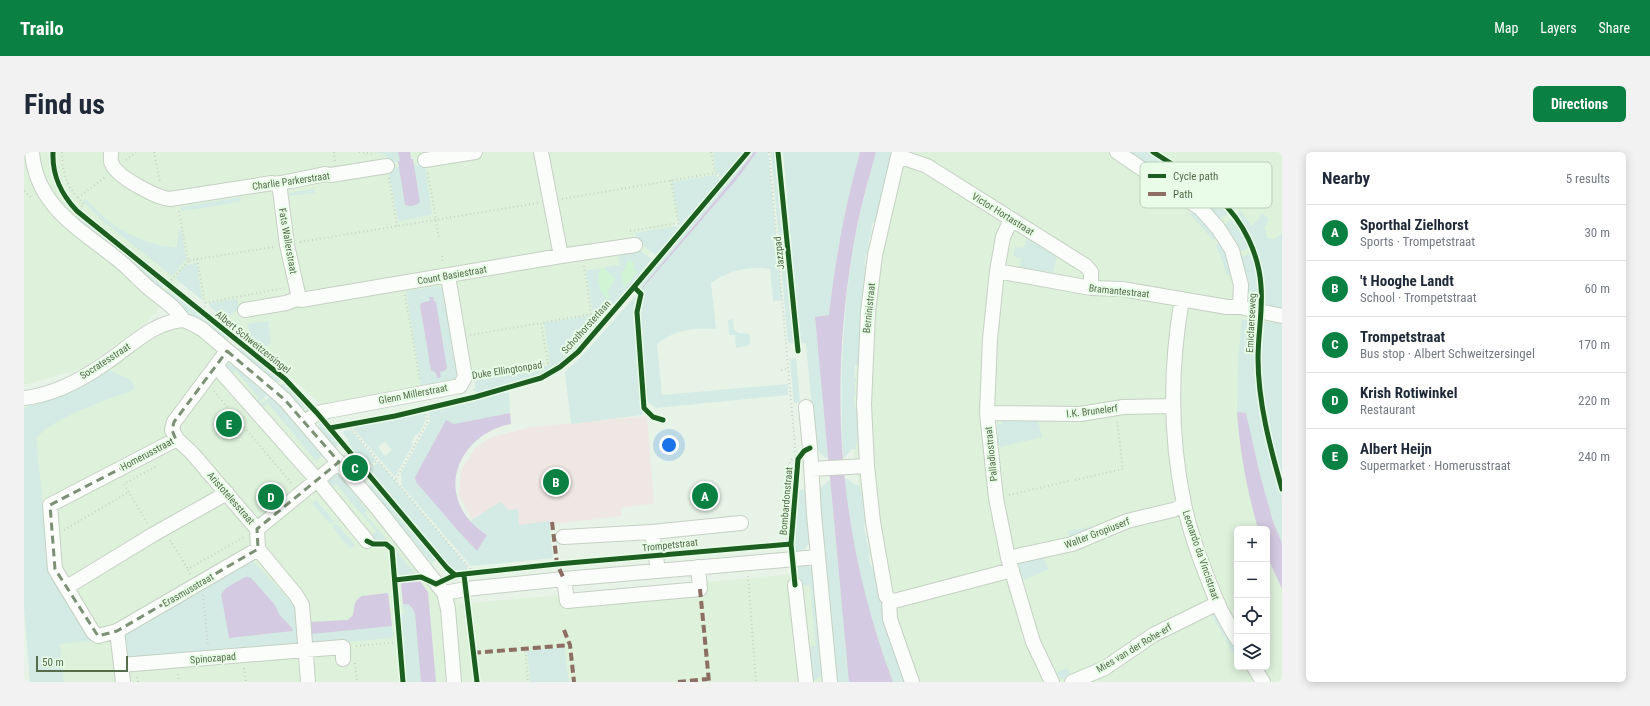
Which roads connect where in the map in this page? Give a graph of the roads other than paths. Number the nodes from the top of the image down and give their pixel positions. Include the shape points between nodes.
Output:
1 (32, 152) edge
2 (111, 152) edge
3 (476, 152) edge
4 (541, 152) edge
5 (1118, 152) edge
6 (898, 154) edge
7 (425, 160) road end
8 (388, 166) dead end
9 (1140, 167) edge
10 (276, 184) junction
11 (1200, 208) edge
12 (1011, 220) junction
13 (635, 246) dead end
14 (561, 256) junction
15 (997, 271) junction
16 (448, 276) junction
17 (1091, 288) junction
18 (298, 292) junction
19 (1182, 299) junction
20 (1240, 307) junction
21 (245, 310) dead end
22 (1282, 316) edge
23 (183, 320) junction
24 (227, 351) junction
25 (216, 366) junction
26 (24, 398) edge
27 (1173, 406) junction
28 (806, 407) dead end
29 (987, 414) junction
30 (305, 422) junction
31 (177, 439) junction
32 (339, 462) junction
33 (867, 466) junction
34 (811, 468) junction
35 (317, 480) junction
36 (227, 493) junction
37 (1184, 505) junction
38 (741, 523) dead end
39 (257, 529) junction
40 (652, 532) junction
41 (564, 536) dead end
42 (367, 541) dead end
43 (258, 549) junction
44 (818, 557) junction
45 (1010, 564) junction
46 (698, 567) junction
47 (658, 570) junction
48 (564, 579) junction
49 (795, 585) dead end
50 (67, 587) junction
51 (444, 593) junction
52 (889, 599) junction
53 (1218, 603) junction
54 (117, 631) junction
55 (1234, 634) edge
56 (98, 636) joint
57 (305, 650) junction
58 (343, 653) road end
59 (121, 665) junction
60 (1256, 670) edge
61 (123, 682) edge
62 (308, 682) edge
63 (454, 682) edge
64 (806, 682) edge
65 (830, 682) edge
66 (912, 682) edge
67 (1052, 682) edge
68 (1072, 682) edge
69 (1263, 682) edge

1 - 23 street via 39,183 54,208 130,269 179,313
2 - 10 street, Charlie Parkerstraat via 111,164 115,169 155,196 174,199
3 - 7 street
4 - 14 street
5 - 9 street
6 - 12 street, Victor Hortastraat via 927,166
6 - 33 street, Berninistraat via 875,255 868,312 864,404
8 - 10 street, Charlie Parkerstraat via 288,180
10 - 18 street, Fats Wallerstraat via 280,190 287,244
11 - 20 street via 1218,228 1232,250 1241,285
12 - 15 street, Palladiostraat via 1003,237
12 - 17 street, Victor Hortastraat via 1086,266 1091,272
13 - 14 street, Count Basiestraat
14 - 16 street, Count Basiestraat
15 - 17 street, Bramantestraat
15 - 29 street, Palladiostraat via 990,339
16 - 18 street, Count Basiestraat via 300,300
16 - 30 street, Glenn Millerstraat via 465,377 460,386 317,413
17 - 19 street, Bramantestraat via 1122,289
18 - 21 street, Count Basiestraat via 286,303
19 - 20 street, Bramantestraat
19 - 27 street, Leonardo da Vincistraat via 1174,353
20 - 22 street, Bramantestraat
23 - 24 street via 202,329
23 - 26 street, Socratesstraat via 154,328 106,363 67,385 48,393
24 - 25 street, Homerusstraat
24 - 30 street via 266,383
25 - 31 street, Homerusstraat via 174,422 172,430
25 - 35 street
27 - 29 street, I.K. Brunelerf via 1116,408 1080,414
27 - 37 street, Leonardo da Vincistraat via 1177,462
28 - 34 street
29 - 45 street, Palladiostraat via 996,498
30 - 32 street
31 - 36 street, Aristotelesstraat via 192,452
31 - 50 street, Homerusstraat via 50,505 55,568
32 - 35 street
32 - 51 street
33 - 34 street
33 - 52 street, Berninistraat via 873,522 886,596
34 - 44 street
35 - 39 street
35 - 42 street
36 - 39 street, Aristotelesstraat
36 - 50 street
37 - 45 street, Walter Gropiuserf via 1173,510 1126,520 1072,544
37 - 53 street, Leonardo da Vincistraat
38 - 40 street
39 - 43 street, Aristotelesstraat
40 - 41 street
40 - 47 street
43 - 54 street, Erasmusstraat
43 - 57 street via 302,605
44 - 46 street
44 - 65 street
45 - 52 street, Walter Gropiuserf via 894,601
45 - 67 street, Palladiostraat via 1033,642
46 - 47 street
46 - 48 street via 700,589 567,601
47 - 48 street
48 - 51 street via 465,582
49 - 64 street
50 - 56 street, Homerusstraat via 93,632
51 - 63 street via 448,609
52 - 66 street, Berninistraat via 890,619
53 - 55 street, Leonardo da Vincistraat
53 - 68 street, Mies van der Rohe-erf via 1153,635 1105,668
54 - 56 street, Erasmusstraat
54 - 59 street
57 - 58 street
57 - 59 street, Spinozapad
57 - 62 street
59 - 61 street
60 - 69 street

